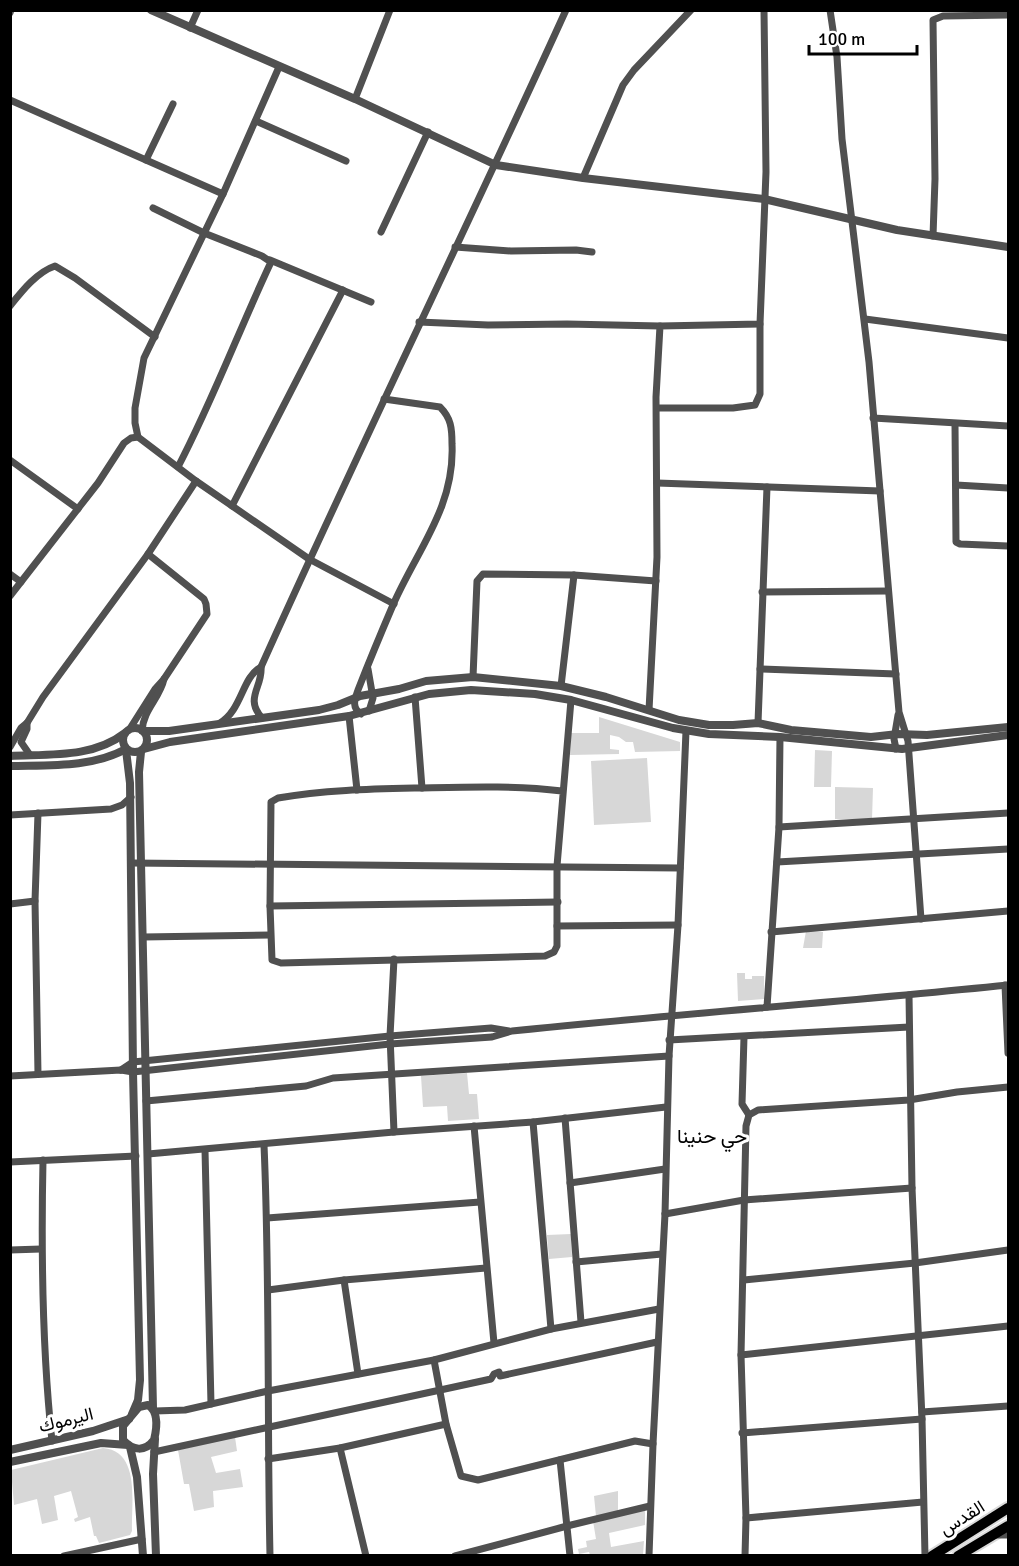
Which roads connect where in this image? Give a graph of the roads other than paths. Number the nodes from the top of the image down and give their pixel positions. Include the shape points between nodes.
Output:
1 (151, 10) edge
2 (198, 10) edge
3 (390, 10) edge
4 (566, 10) edge
5 (691, 10) edge
6 (764, 10) edge
7 (830, 10) edge
8 (966, 13) edge
9 (1008, 15) edge
10 (190, 28) junction
11 (279, 67) junction
12 (355, 99) junction
13 (10, 100) edge
14 (173, 104) dead end
15 (256, 121) junction
16 (428, 132) junction
17 (146, 160) junction
18 (346, 161) dead end
19 (495, 165) junction
20 (583, 178) junction
21 (223, 194) junction
22 (764, 199) junction
23 (153, 208) dead end
24 (853, 220) junction
25 (381, 232) dead end
26 (204, 233) junction
27 (933, 236) junction
28 (454, 247) junction
29 (1008, 247) edge
30 (592, 252) dead end
31 (270, 260) junction
32 (343, 290) junction
33 (371, 302) dead end
34 (10, 306) edge
35 (865, 320) junction
36 (419, 322) junction
37 (760, 324) junction
38 (660, 326) junction
39 (155, 337) junction
40 (1008, 338) edge
41 (384, 399) junction
42 (657, 408) junction
43 (873, 418) junction
44 (955, 424) junction
45 (1008, 426) edge
46 (138, 436) junction
47 (10, 460) edge
48 (178, 467) junction
49 (196, 481) junction
50 (657, 483) junction
51 (956, 485) junction
52 (767, 487) junction
53 (1008, 488) edge
54 (880, 491) junction
55 (232, 506) junction
56 (78, 509) junction
57 (1008, 546) edge
58 (148, 554) junction
59 (309, 559) junction
60 (10, 574) edge
61 (574, 575) junction
62 (656, 581) junction
63 (21, 582) junction
64 (888, 591) junction
65 (762, 592) junction
66 (10, 596) edge
67 (394, 604) junction
68 (368, 666) junction
69 (261, 667) junction
70 (760, 669) junction
71 (896, 674) junction
72 (473, 676) junction
73 (164, 679) junction
74 (561, 686) junction
75 (372, 693) junction
76 (415, 697) junction
77 (355, 698) junction
78 (571, 700) junction
79 (650, 710) junction
80 (365, 712) junction
81 (899, 712) junction
82 (349, 716) junction
83 (262, 718) junction
84 (27, 723) junction
85 (220, 723) junction
86 (759, 723) junction
87 (1008, 727) edge
88 (127, 731) junction
89 (143, 731) junction
90 (686, 731) junction
91 (894, 735) junction
92 (906, 735) junction
93 (1008, 735) edge
94 (758, 736) junction
95 (780, 737) junction
96 (10, 747) edge
97 (908, 748) junction
98 (897, 749) junction
99 (126, 750) junction
100 (142, 750) junction
101 (30, 755) junction
102 (10, 756) edge
103 (10, 766) edge
104 (422, 788) junction
105 (357, 790) junction
106 (562, 791) junction
107 (135, 797) junction
108 (111, 809) junction
109 (38, 813) junction
110 (1008, 813) edge
111 (10, 815) edge
112 (131, 819) junction
113 (140, 819) junction
114 (914, 820) junction
115 (779, 827) junction
116 (1008, 849) edge
117 (916, 855) junction
118 (777, 862) junction
119 (131, 863) junction
120 (142, 863) junction
121 (270, 863) junction
122 (558, 866) junction
123 (680, 868) junction
124 (35, 902) junction
125 (558, 902) junction
126 (10, 904) edge
127 (270, 906) junction
128 (1008, 911) edge
129 (921, 919) junction
130 (678, 925) junction
131 (557, 926) junction
132 (771, 932) junction
133 (270, 935) junction
134 (143, 937) junction
135 (394, 959) junction
136 (1007, 985) edge
137 (909, 995) junction
138 (767, 1007) junction
139 (670, 1014) junction
140 (909, 1027) junction
141 (744, 1037) junction
142 (390, 1040) junction
143 (669, 1040) junction
144 (1008, 1053) edge
145 (669, 1056) junction
146 (145, 1060) junction
147 (133, 1062) junction
148 (121, 1070) junction
149 (145, 1070) junction
150 (133, 1072) junction
151 (38, 1074) junction
152 (390, 1074) junction
153 (10, 1076) edge
154 (1008, 1088) edge
155 (909, 1100) junction
156 (146, 1101) junction
157 (666, 1107) junction
158 (749, 1115) junction
159 (565, 1118) junction
160 (533, 1122) junction
161 (474, 1126) junction
162 (394, 1132) junction
163 (264, 1145) junction
164 (205, 1150) junction
165 (148, 1154) junction
166 (136, 1156) junction
167 (43, 1160) junction
168 (10, 1162) edge
169 (665, 1169) junction
170 (570, 1183) junction
171 (912, 1188) junction
172 (744, 1200) junction
173 (480, 1202) junction
174 (664, 1214) junction
175 (267, 1218) junction
176 (41, 1249) junction
177 (10, 1250) edge
178 (1008, 1250) edge
179 (662, 1254) junction
180 (576, 1262) junction
181 (915, 1263) junction
182 (486, 1268) junction
183 (344, 1280) junction
184 (744, 1280) junction
185 (268, 1290) junction
186 (659, 1309) junction
187 (581, 1322) junction
188 (1008, 1326) edge
189 (551, 1329) junction
190 (919, 1336) junction
191 (657, 1342) junction
192 (494, 1343) junction
193 (741, 1355) junction
194 (434, 1360) junction
195 (358, 1374) junction
196 (268, 1391) junction
197 (440, 1391) junction
198 (211, 1404) junction
199 (1008, 1406) edge
200 (154, 1410) junction
201 (172, 1412) junction
202 (922, 1415) junction
203 (131, 1417) junction
204 (446, 1424) junction
205 (268, 1428) junction
206 (155, 1430) junction
207 (742, 1434) junction
208 (52, 1441) junction
209 (653, 1444) junction
210 (129, 1446) junction
211 (340, 1448) junction
212 (10, 1450) edge
213 (154, 1452) junction
214 (268, 1459) junction
215 (560, 1460) junction
216 (10, 1462) edge
217 (923, 1502) junction
218 (650, 1506) junction
219 (1008, 1508) edge
220 (746, 1518) junction
221 (567, 1526) junction
222 (1008, 1526) edge
223 (992, 1535) junction
224 (1008, 1535) edge
225 (142, 1539) junction
226 (68, 1555) edge
227 (143, 1556) edge
228 (156, 1556) edge
229 (270, 1556) edge
230 (366, 1556) edge
231 (455, 1556) edge
232 (570, 1556) edge
233 (649, 1556) edge
234 (745, 1556) edge
235 (925, 1556) edge
236 (932, 1556) edge
237 (958, 1556) edge

1 - 10 street
2 - 10 street
3 - 12 street
4 - 19 street
5 - 20 street via 623,85
6 - 22 street
7 - 24 street
8 - 9 street
8 - 27 street via 937,17 932,22
10 - 11 street
11 - 12 street
11 - 15 street
12 - 16 street
13 - 17 street
14 - 17 street
15 - 18 street
15 - 21 street
16 - 19 street
16 - 25 street
17 - 21 street
19 - 20 street
19 - 28 street
20 - 22 street
21 - 26 street
22 - 24 street
22 - 37 street
23 - 26 street
24 - 27 street
24 - 35 street
26 - 31 street
26 - 39 street
27 - 29 street
28 - 30 street
28 - 36 street
31 - 32 street
31 - 48 street
32 - 33 street
32 - 55 street
34 - 39 street via 47,268 55,266
35 - 40 street
35 - 43 street
36 - 38 street
36 - 41 street
37 - 38 street
37 - 42 street via 760,394 755,405
38 - 42 street
39 - 46 street via 144,358 135,408
41 - 59 street
41 - 67 street via 440,406 451,420 452,433 451,482 429,537
42 - 50 street
43 - 44 street
43 - 54 street
44 - 45 street
44 - 51 street
46 - 48 street
46 - 56 street via 124,443
47 - 56 street
48 - 49 street
49 - 55 street
49 - 58 street
50 - 52 street
50 - 62 street
51 - 53 street
51 - 57 street via 956,542
52 - 54 street
52 - 65 street
54 - 64 street
55 - 59 street
56 - 63 street
58 - 73 street via 200,595 208,609 205,620
58 - 84 street
59 - 67 street
59 - 69 street
60 - 63 street
61 - 62 street
61 - 72 street via 487,573 478,578
61 - 74 street
62 - 79 street
63 - 66 street
64 - 65 street
64 - 71 street
65 - 70 street
67 - 68 street
68 - 75 street
68 - 77 street
69 - 83 street via 254,698 255,709
69 - 85 street via 254,672 231,714
70 - 71 street
70 - 86 street
71 - 81 street
72 - 74 street
72 - 75 street via 441,678
73 - 88 street
73 - 89 street via 145,715
74 - 79 street
75 - 77 street
75 - 80 street via 373,703
76 - 78 street via 471,690
76 - 80 street
76 - 104 street
77 - 80 street via 355,707
77 - 83 street via 328,708
78 - 90 street
78 - 106 street
79 - 86 street via 699,723
80 - 82 street
81 - 91 street
81 - 92 street
82 - 100 street via 170,742
82 - 105 street
83 - 85 street
84 - 96 street
84 - 101 street via 21,742
85 - 89 street
86 - 91 street via 853,736
86 - 94 street via 765,731
86 - 94 street via 751,731
87 - 92 street
88 - 89 street
88 - 99 street via 122,741
88 - 101 street via 107,745 87,752
89 - 100 street via 147,740
90 - 94 street
90 - 123 street
91 - 92 street
91 - 98 street
92 - 97 street
93 - 97 street
94 - 95 street
95 - 98 street
95 - 115 street
97 - 98 street
97 - 114 street
99 - 100 street
99 - 103 street via 87,763
99 - 107 street
100 - 107 street
101 - 102 street
104 - 105 street
104 - 106 street via 532,787
105 - 121 street via 271,802
106 - 122 street
107 - 108 street
107 - 112 street
107 - 113 street
108 - 109 street
108 - 112 street
109 - 111 street
109 - 124 street
110 - 114 street
112 - 113 street
112 - 119 street
113 - 120 street
114 - 115 street
114 - 117 street
115 - 118 street
116 - 117 street
117 - 118 street
117 - 129 street
118 - 132 street
119 - 120 street
119 - 147 street
120 - 121 street
120 - 134 street
121 - 122 street
121 - 127 street
122 - 123 street
122 - 125 street
123 - 130 street
124 - 126 street
124 - 151 street
125 - 127 street
125 - 131 street
127 - 133 street
128 - 129 street
129 - 132 street
130 - 131 street
130 - 139 street
131 - 135 street via 557,948 545,956
132 - 138 street
133 - 134 street
133 - 135 street via 275,962
134 - 146 street
135 - 142 street
136 - 137 street
136 - 144 street
137 - 138 street
137 - 140 street
138 - 139 street
139 - 142 street via 512,1031 492,1037
139 - 143 street
140 - 141 street
140 - 155 street
141 - 143 street
141 - 158 street via 742,1104
142 - 146 street
142 - 149 street
142 - 152 street
143 - 145 street
145 - 152 street
145 - 157 street
146 - 147 street
146 - 149 street
147 - 148 street
147 - 150 street
148 - 150 street
148 - 151 street
149 - 150 street
149 - 156 street
150 - 166 street
151 - 153 street
152 - 156 street
152 - 162 street
154 - 155 street
155 - 158 street via 758,1110
155 - 171 street
156 - 165 street
157 - 159 street
157 - 169 street
158 - 172 street
159 - 160 street
159 - 170 street
160 - 161 street
160 - 189 street
161 - 162 street
161 - 173 street
162 - 163 street
163 - 164 street
163 - 175 street
164 - 165 street
164 - 198 street
165 - 200 street
166 - 167 street
166 - 203 street via 140,1380
167 - 168 street
167 - 176 street
169 - 170 street
169 - 174 street
170 - 180 street
171 - 172 street
171 - 181 street
172 - 174 street
172 - 184 street
173 - 175 street
173 - 182 street
174 - 179 street
175 - 185 street
176 - 177 street
176 - 208 street via 46,1392
178 - 181 street
179 - 180 street
179 - 186 street
180 - 187 street
181 - 184 street
181 - 190 street
182 - 183 street
182 - 192 street
183 - 185 street
183 - 195 street
184 - 193 street
185 - 196 street
186 - 187 street
186 - 191 street
187 - 189 street
188 - 190 street
189 - 192 street
190 - 193 street
190 - 202 street
191 - 197 street via 501,1376 499,1372 491,1379
191 - 209 street
192 - 194 street
193 - 207 street
194 - 195 street
194 - 197 street
195 - 196 street
196 - 198 street
196 - 205 street
197 - 204 street
197 - 205 street
198 - 201 street
199 - 202 street
200 - 201 street
200 - 203 street via 142,1406
200 - 206 street
201 - 206 street via 160,1419
202 - 207 street
202 - 217 street
203 - 208 street, اليرموك
203 - 210 street via 122,1430 123,1440
204 - 211 street
204 - 215 street via 461,1476 465,1478 478,1480
205 - 213 street
205 - 214 street
206 - 210 street via 154,1440 146,1448
206 - 213 street
207 - 220 street
208 - 212 street, اليرموك
209 - 215 street via 635,1441
209 - 218 street
210 - 216 street via 101,1443
210 - 225 street via 137,1477
211 - 214 street
211 - 230 street
213 - 228 street
214 - 229 street
215 - 221 street
217 - 220 street
217 - 235 street
218 - 221 street
218 - 233 street
219 - 236 main road, القدس
220 - 234 street
221 - 231 street
221 - 232 street
222 - 223 main road, القدس
223 - 224 street
223 - 237 main road, القدس
225 - 226 street
225 - 227 street

